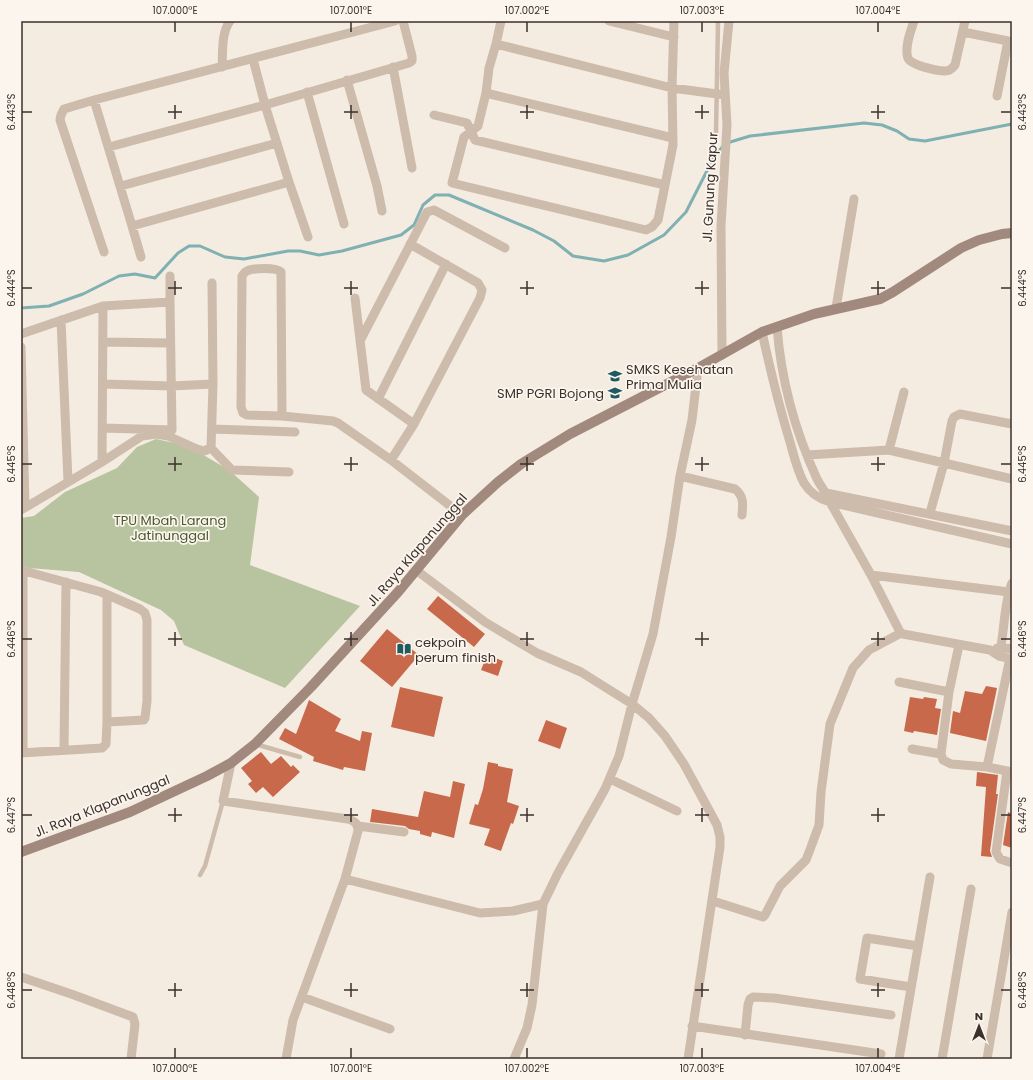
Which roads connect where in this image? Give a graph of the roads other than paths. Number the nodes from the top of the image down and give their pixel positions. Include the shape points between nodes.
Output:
1 (230, 21) edge
2 (395, 21) edge
3 (403, 21) edge
4 (501, 21) edge
5 (609, 21) edge
6 (674, 21) edge
7 (718, 21) edge
8 (729, 21) edge
9 (914, 21) edge
10 (965, 21) edge
11 (963, 32) junction
12 (674, 37) junction
13 (1010, 42) edge
14 (496, 44) junction
15 (253, 59) junction
16 (222, 67) junction
17 (393, 67) junction
18 (347, 80) junction
19 (672, 88) junction
20 (307, 92) junction
21 (486, 93) junction
22 (721, 95) junction
23 (997, 96) dead end
24 (94, 100) junction
25 (265, 105) junction
26 (434, 115) dead end
27 (471, 132) junction
28 (716, 133) dead end
29 (673, 138) junction
30 (277, 143) junction
31 (108, 147) junction
32 (412, 168) dead end
33 (289, 182) junction
34 (665, 185) junction
35 (121, 186) junction
36 (854, 199) dead end
37 (382, 211) dead end
38 (344, 224) dead end
39 (132, 226) junction
40 (1012, 233) edge
41 (308, 237) dead end
42 (410, 244) junction
43 (505, 248) dead end
44 (104, 252) dead end
45 (141, 257) dead end
46 (446, 264) junction
47 (170, 276) dead end
48 (212, 283) dead end
49 (355, 298) dead end
50 (170, 302) junction
51 (102, 306) junction
52 (836, 308) junction
53 (61, 320) junction
54 (777, 327) junction
55 (762, 332) junction
56 (21, 334) edge
57 (360, 341) junction
58 (102, 342) junction
59 (170, 343) junction
60 (21, 347) edge
61 (722, 355) junction
62 (698, 368) junction
63 (102, 384) junction
64 (213, 384) junction
65 (171, 386) junction
66 (904, 392) dead end
67 (378, 399) junction
68 (282, 416) junction
69 (1011, 423) edge
70 (414, 424) junction
71 (102, 428) junction
72 (212, 429) junction
73 (295, 432) dead end
74 (172, 434) junction
75 (211, 448) junction
76 (889, 450) junction
77 (807, 455) junction
78 (391, 460) junction
79 (102, 462) junction
80 (944, 463) junction
81 (289, 472) dead end
82 (680, 476) junction
83 (1012, 479) edge
84 (68, 481) junction
85 (826, 493) junction
86 (830, 502) junction
87 (23, 508) edge
88 (930, 513) junction
89 (462, 515) junction
90 (742, 515) dead end
91 (1012, 531) edge
92 (1012, 544) edge
93 (22, 570) edge
94 (416, 570) junction
95 (871, 574) junction
96 (66, 582) junction
97 (1011, 588) edge
98 (108, 594) junction
99 (901, 633) junction
100 (959, 646) junction
101 (1000, 651) junction
102 (1011, 655) edge
103 (900, 682) dead end
104 (949, 692) junction
105 (632, 704) junction
106 (107, 722) junction
107 (255, 744) junction
108 (912, 749) dead end
109 (64, 750) junction
110 (22, 752) edge
111 (941, 754) junction
112 (300, 757) dead end
113 (231, 763) junction
114 (987, 767) junction
115 (1010, 772) edge
116 (610, 779) junction
117 (223, 801) junction
118 (1008, 801) edge
119 (677, 811) dead end
120 (358, 826) junction
121 (404, 832) dead end
122 (21, 852) edge
123 (1012, 863) edge
124 (200, 875) dead end
125 (930, 877) dead end
126 (345, 879) junction
127 (971, 889) dead end
128 (713, 901) junction
129 (543, 904) junction
130 (1012, 912) edge
131 (918, 946) junction
132 (21, 977) edge
133 (911, 987) junction
134 (302, 997) junction
135 (890, 1015) dead end
136 (692, 1026) junction
137 (390, 1029) dead end
138 (745, 1035) junction
139 (881, 1054) dead end
140 (131, 1059) edge
141 (286, 1059) edge
142 (514, 1059) edge
143 (688, 1059) edge
144 (899, 1059) edge
145 (942, 1059) edge
146 (987, 1059) edge

1 - 16 street via 224,36
2 - 15 street
3 - 17 street via 412,61
4 - 14 street
5 - 12 street
6 - 12 street
7 - 22 lane
8 - 22 street, Jl. Gunung Kapur
9 - 11 street via 908,43 908,58 914,64 930,68 946,71 953,68
10 - 11 street
11 - 13 street
12 - 19 street
13 - 23 street
14 - 19 street
14 - 21 street via 489,68
15 - 16 street
15 - 25 street
16 - 24 street
17 - 18 street
17 - 32 street
18 - 20 street
18 - 37 street
19 - 22 street
19 - 29 street
20 - 25 street
20 - 38 street
21 - 27 street via 478,126
21 - 29 street
22 - 28 lane
22 - 61 street, Jl. Gunung Kapur via 727,125 720,250
24 - 31 street
24 - 44 street via 64,109 60,120
25 - 30 street
25 - 31 street
26 - 27 street via 467,123
27 - 34 street via 476,140
27 - 34 street via 464,137 452,183 646,230 658,220
29 - 34 street
30 - 33 street
30 - 35 street
31 - 35 street
33 - 39 street
33 - 41 street
35 - 39 street
36 - 52 street
39 - 45 street
40 - 52 street, Jl. Raya Klapanunggal via 978,240 961,248 887,296
42 - 43 street via 425,214 432,210
42 - 46 street
42 - 57 street
46 - 67 street
46 - 70 street via 478,283 482,290
47 - 50 street
48 - 64 street
49 - 57 street
50 - 51 street
50 - 59 street
51 - 53 street
51 - 58 street
52 - 54 street, Jl. Raya Klapanunggal
53 - 56 street
53 - 84 street
54 - 55 street, Jl. Raya Klapanunggal
54 - 77 street via 789,401
55 - 61 street, Jl. Raya Klapanunggal
55 - 86 street via 772,377 804,483 815,496
57 - 67 street via 366,390
58 - 59 street
58 - 63 street
59 - 65 street
60 - 87 street
61 - 62 street, Jl. Raya Klapanunggal
62 - 82 street via 692,420
62 - 89 street, Jl. Raya Klapanunggal via 570,434 521,464
63 - 65 street
63 - 71 street
64 - 65 street
64 - 72 street
65 - 74 street
66 - 76 street
67 - 70 street
68 - 68 street via 247,415 242,410 242,276 247,271 277,269 281,272
68 - 78 street via 333,421
69 - 80 street via 957,415 952,420
70 - 78 street
71 - 74 street
71 - 79 street
72 - 73 street
72 - 75 street
74 - 75 street via 196,450 204,451
74 - 79 street via 142,436
75 - 81 street via 232,470
76 - 77 street
76 - 80 street
77 - 85 street via 821,488
78 - 89 street
79 - 84 street
80 - 83 street
80 - 88 street
82 - 90 street via 735,489 743,501
82 - 105 street via 653,634
84 - 87 street
85 - 86 street
85 - 88 street
86 - 92 street
86 - 95 street
88 - 91 street
89 - 94 street, Jl. Raya Klapanunggal
93 - 96 street
93 - 110 street
94 - 105 street via 486,622 537,653 581,672
94 - 107 street, Jl. Raya Klapanunggal via 376,617
95 - 97 street
95 - 99 street
96 - 98 street
96 - 109 street
97 - 101 street
98 - 106 street
98 - 106 street via 140,609 147,620 147,702 144,720
99 - 100 street
99 - 128 street via 870,650 853,668 830,724 819,825 806,860 780,886 763,917
100 - 101 street
100 - 104 street
101 - 102 street
102 - 114 street
103 - 104 street
104 - 111 street
105 - 116 street via 619,756
105 - 128 street via 665,736 684,764 717,825 720,847
106 - 109 street via 105,747
107 - 112 lane
107 - 113 street, Jl. Raya Klapanunggal
108 - 111 street
109 - 110 street
111 - 114 street via 943,760 951,764
113 - 117 street
113 - 122 street, Jl. Raya Klapanunggal via 130,812
114 - 115 street
115 - 118 street
116 - 119 street
116 - 129 street
117 - 120 street via 348,819
117 - 124 lane via 205,866
118 - 123 street via 996,852 1000,859
120 - 121 street
120 - 126 street
125 - 131 street
126 - 129 street via 480,913 513,911
126 - 134 street
127 - 145 street
128 - 136 street
129 - 142 street via 528,1028
130 - 146 street
131 - 133 street
131 - 133 street via 867,938 860,979
132 - 140 street via 133,1017 135,1024
133 - 144 street
134 - 137 street
134 - 141 street via 293,1020
135 - 138 street via 753,997 748,1005
136 - 138 street
136 - 143 street
138 - 139 street

